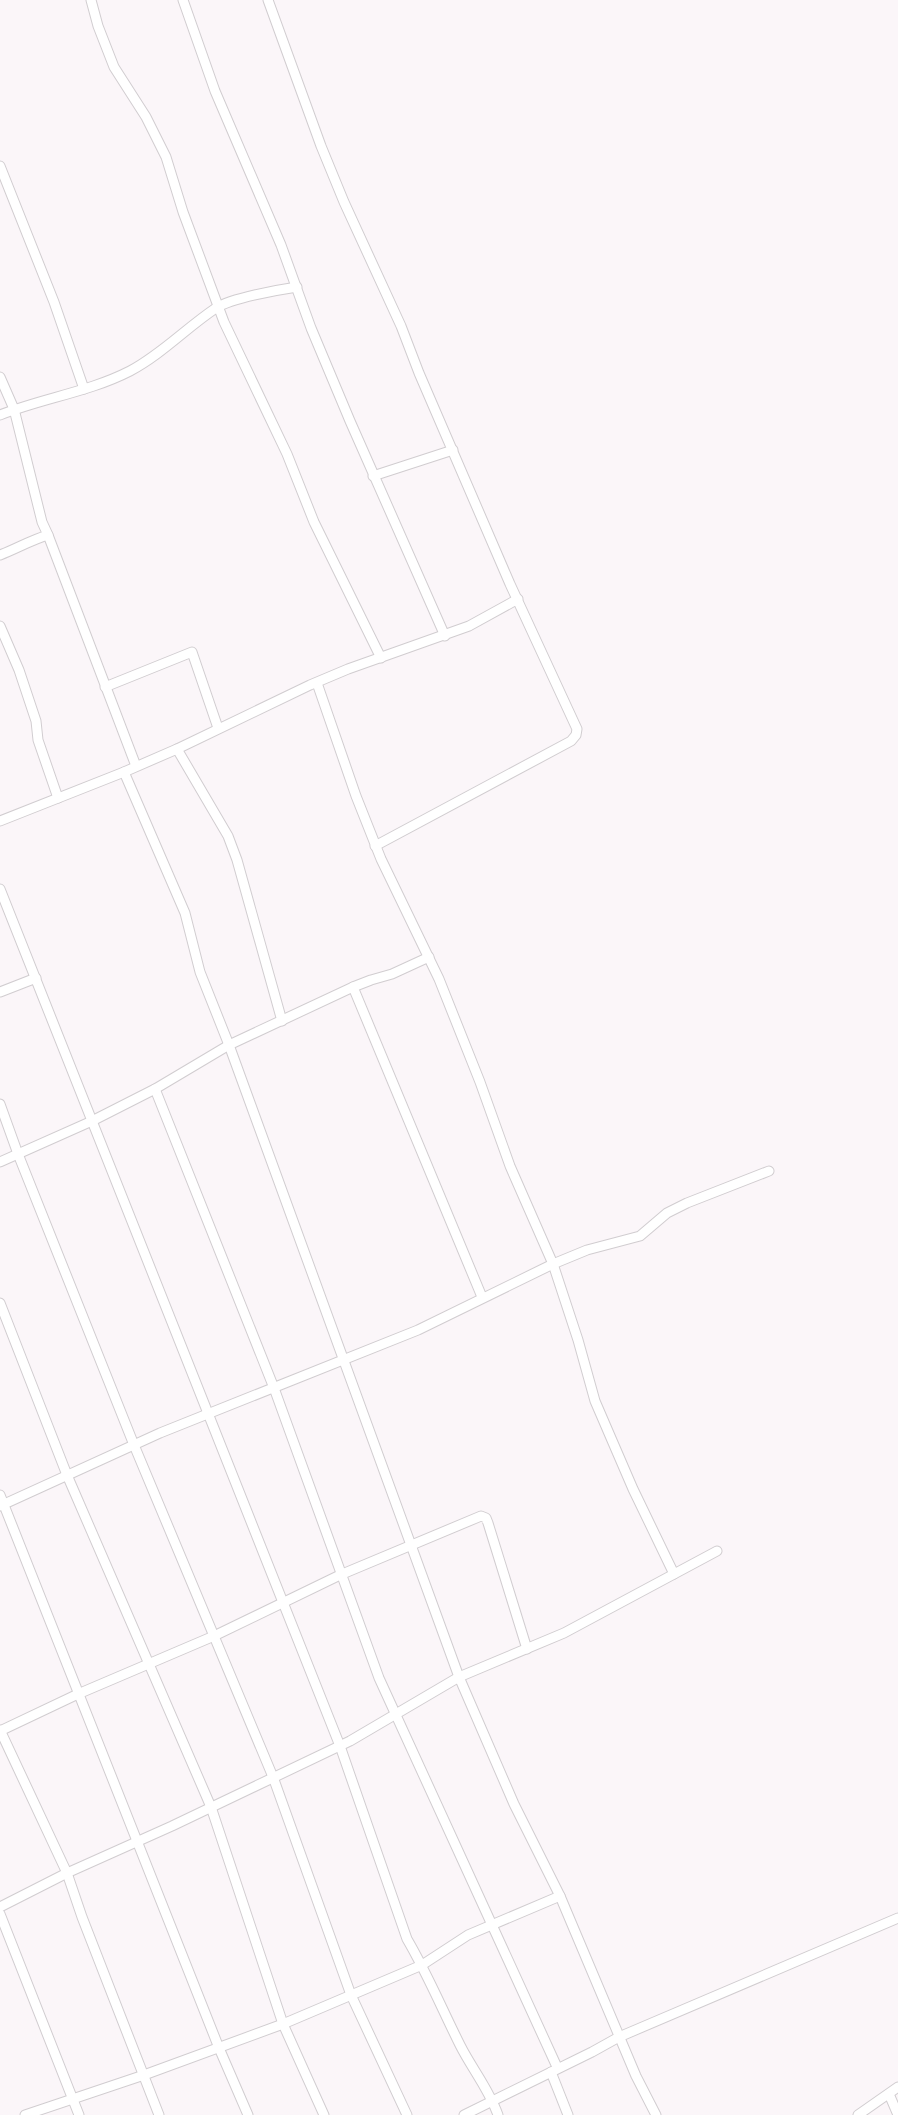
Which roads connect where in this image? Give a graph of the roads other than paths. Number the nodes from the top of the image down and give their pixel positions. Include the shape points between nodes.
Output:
1 (91, 0) edge
2 (183, 0) edge
3 (268, 0) edge
4 (0, 166) edge
5 (297, 287) junction
6 (218, 307) junction
7 (0, 377) edge
8 (84, 389) junction
9 (14, 409) junction
10 (0, 414) edge
11 (453, 450) junction
12 (373, 476) junction
13 (48, 535) junction
14 (0, 555) edge
15 (518, 599) junction
16 (0, 626) edge
17 (445, 636) junction
18 (381, 658) junction
19 (317, 683) junction
20 (105, 686) junction
21 (218, 728) junction
22 (177, 749) junction
23 (136, 766) junction
24 (124, 772) junction
25 (58, 798) junction
26 (1, 819) edge
27 (375, 846) junction
28 (0, 889) edge
29 (429, 957) junction
30 (36, 978) junction
31 (353, 987) junction
32 (0, 992) edge
33 (282, 1021) junction
34 (229, 1045) junction
35 (155, 1089) junction
36 (0, 1104) edge
37 (92, 1121) junction
38 (18, 1154) junction
39 (0, 1162) edge
40 (769, 1171) dead end
41 (553, 1264) junction
42 (482, 1298) junction
43 (0, 1303) edge
44 (344, 1360) junction
45 (274, 1388) junction
46 (209, 1415) junction
47 (134, 1445) junction
48 (67, 1475) junction
49 (1, 1502) edge
50 (412, 1546) junction
51 (717, 1551) dead end
52 (674, 1574) junction
53 (340, 1575) junction
54 (284, 1603) junction
55 (214, 1636) junction
56 (527, 1649) junction
57 (149, 1665) junction
58 (459, 1677) junction
59 (78, 1694) junction
60 (396, 1715) junction
61 (0, 1731) edge
62 (340, 1746) junction
63 (274, 1777) junction
64 (210, 1807) junction
65 (136, 1842) junction
66 (67, 1873) junction
67 (560, 1896) junction
68 (0, 1908) edge
69 (0, 1914) edge
70 (898, 1918) edge
71 (493, 1925) junction
72 (422, 1965) junction
73 (351, 1995) junction
74 (283, 2024) junction
75 (619, 2036) junction
76 (219, 2048) junction
77 (554, 2070) junction
78 (144, 2075) junction
79 (898, 2087) edge
80 (889, 2094) junction
81 (73, 2099) junction
82 (494, 2101) junction
83 (25, 2115) edge
84 (79, 2115) edge
85 (160, 2115) edge
86 (248, 2115) edge
87 (324, 2115) edge
88 (407, 2115) edge
89 (464, 2115) edge
90 (498, 2115) edge
91 (568, 2115) edge
92 (656, 2115) edge
93 (858, 2115) edge
94 (898, 2115) edge

1 - 6 street via 114,68 146,116 166,157
2 - 5 street via 215,91
3 - 11 street via 344,202
4 - 8 street via 54,302
5 - 6 street via 271,291
5 - 12 street
6 - 8 street via 151,359
6 - 18 street via 287,454 314,522
7 - 9 street
8 - 9 street
9 - 10 street
9 - 13 street
11 - 12 street
11 - 15 street
12 - 17 street
13 - 14 street
13 - 20 street
15 - 17 street
15 - 27 street via 577,729 576,735 519,771
16 - 25 street via 20,670 36,721 38,740
17 - 18 street
18 - 19 street
19 - 21 street
19 - 27 street
20 - 21 street via 192,652
20 - 23 street
21 - 22 street
22 - 23 street
22 - 33 street via 228,836
23 - 24 street
24 - 25 street
24 - 34 street via 185,913 200,972
25 - 26 street
27 - 29 street
28 - 30 street
29 - 31 street
29 - 41 street via 510,1166
30 - 32 street
30 - 37 street
31 - 33 street
31 - 42 street
33 - 34 street
34 - 35 street
34 - 44 street
35 - 37 street
35 - 45 street
36 - 38 street
37 - 38 street
37 - 46 street
38 - 39 street
38 - 47 street
40 - 41 street via 667,1213 640,1236 587,1250
41 - 42 street
41 - 52 street via 595,1401
42 - 44 street via 418,1330
43 - 48 street
44 - 45 street
44 - 50 street
45 - 46 street
45 - 53 street
46 - 47 street
46 - 54 street
47 - 48 street
47 - 55 street
48 - 49 street
48 - 57 street
49 - 59 street
50 - 53 street
50 - 56 street via 481,1516 486,1518
50 - 58 street
51 - 52 street
52 - 56 street via 564,1633
53 - 54 street
53 - 60 street
54 - 55 street
54 - 62 street
55 - 57 street
55 - 63 street
56 - 58 street
57 - 59 street
57 - 64 street
58 - 60 street
58 - 67 street via 514,1804
59 - 61 street
59 - 65 street
60 - 62 street
60 - 71 street
61 - 66 street
62 - 63 street
62 - 72 street via 407,1939
63 - 64 street
63 - 73 street
64 - 65 street
64 - 74 street
65 - 66 street
65 - 76 street
66 - 68 street
66 - 78 street
67 - 71 street
67 - 75 street
69 - 81 street
70 - 75 street
71 - 72 street via 468,1935
71 - 77 street
72 - 73 street
72 - 82 street via 460,2046
73 - 74 street
73 - 88 street
74 - 76 street
74 - 87 street
75 - 77 street
75 - 92 street
76 - 78 street
76 - 86 street
77 - 82 street
77 - 91 street
78 - 81 street
78 - 85 street
79 - 80 street
80 - 93 street
80 - 94 street
81 - 83 street
81 - 84 street
82 - 89 street
82 - 90 street

